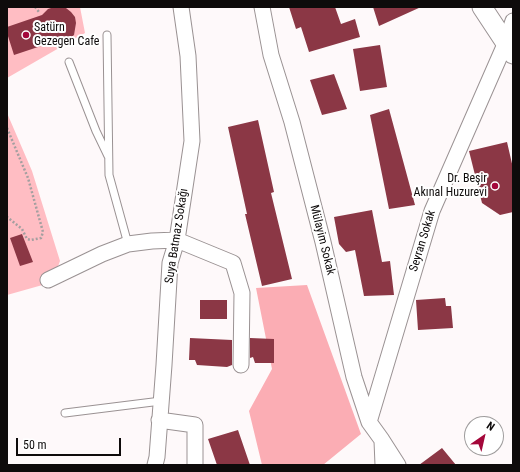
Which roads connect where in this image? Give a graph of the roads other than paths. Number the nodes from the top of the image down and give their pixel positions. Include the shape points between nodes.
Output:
1 (181, 7) edge
2 (262, 7) edge
3 (482, 7) edge
4 (513, 21) edge
5 (107, 35) dead end
6 (509, 48) edge
7 (69, 62) dead end
8 (109, 158) junction
9 (177, 240) junction
10 (128, 244) junction
11 (48, 280) dead end
12 (241, 365) dead end
13 (161, 401) junction
14 (65, 413) dead end
15 (159, 420) junction
16 (369, 422) junction
17 (382, 440) junction
18 (155, 465) edge
19 (195, 465) edge
20 (383, 465) edge
21 (398, 465) edge

1 - 9 street, Suya Batmaz Sokağı via 188,56 192,141
2 - 16 street, Mülayim Sokak via 271,55 292,122 323,242 354,377
3 - 6 street
4 - 6 street, Seyran Sokak
5 - 8 lane
6 - 16 street, Seyran Sokak via 432,212
7 - 8 lane
8 - 10 lane via 109,175
9 - 10 street
9 - 12 street via 233,263 242,293
9 - 13 street, Suya Batmaz Sokağı via 170,263
10 - 11 street
13 - 14 lane
13 - 15 street, Suya Batmaz Sokağı
15 - 18 street, Suya Batmaz Sokağı
15 - 19 street via 196,425
16 - 17 street, Mülayim Sokak
17 - 20 street
17 - 21 street, Mülayim Sokak

